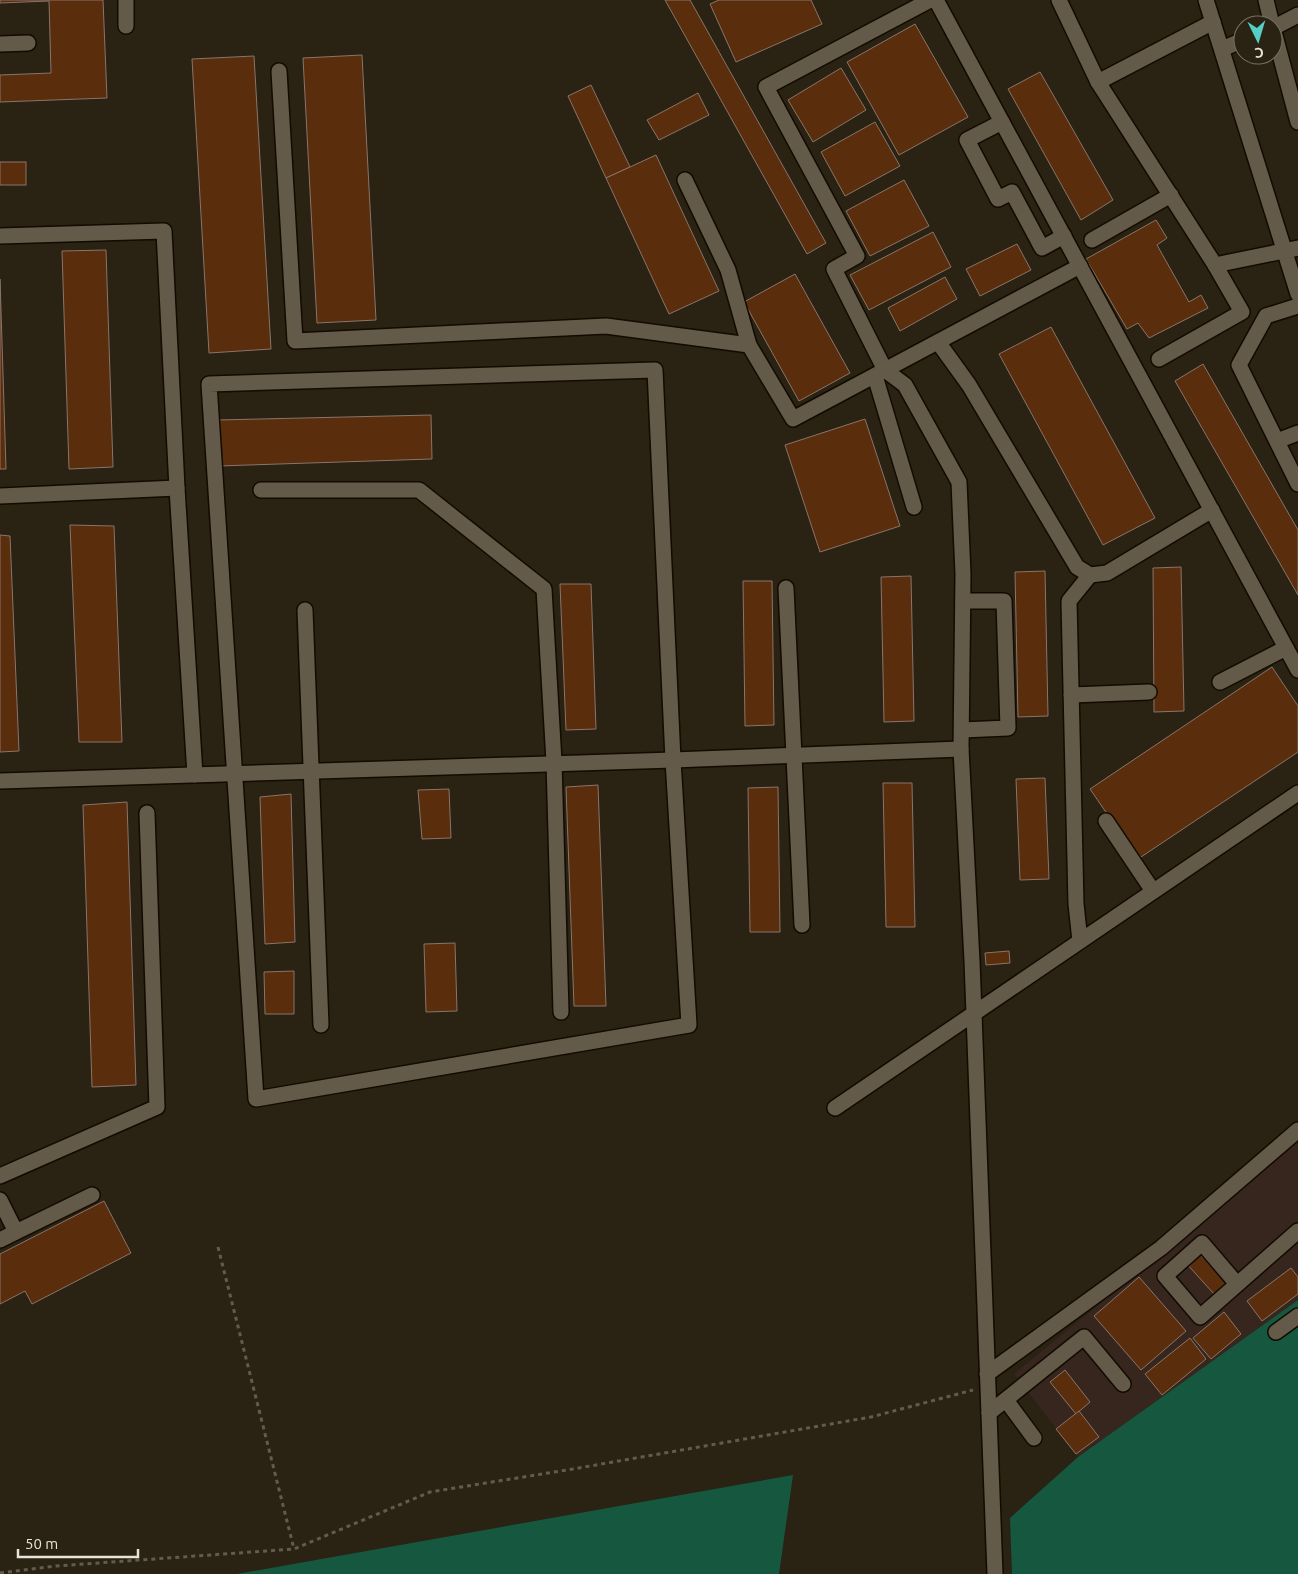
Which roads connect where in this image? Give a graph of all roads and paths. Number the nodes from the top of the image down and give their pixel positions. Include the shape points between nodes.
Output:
1 (126, 0) edge
2 (930, 0) edge
3 (936, 0) edge
4 (1059, 0) edge
5 (1206, 0) edge
6 (1266, 0) edge
7 (1270, 15) edge
8 (1298, 15) edge
9 (1213, 22) junction
10 (126, 26) dead end
11 (28, 43) dead end
12 (0, 44) edge
13 (1233, 44) edge
14 (1222, 49) junction
15 (279, 71) dead end
16 (1098, 82) junction
17 (1002, 122) junction
18 (1298, 122) edge
19 (685, 180) dead end
20 (1171, 195) junction
21 (0, 236) edge
22 (1064, 236) junction
23 (1092, 240) dead end
24 (1291, 249) edge
25 (1215, 265) junction
26 (1080, 266) junction
27 (1298, 294) edge
28 (1298, 306) edge
29 (1242, 312) junction
30 (1266, 316) junction
31 (938, 342) junction
32 (749, 345) junction
33 (1159, 359) dead end
34 (880, 373) junction
35 (1298, 433) edge
36 (1277, 441) junction
37 (1298, 484) edge
38 (177, 488) junction
39 (261, 490) dead end
40 (0, 496) edge
41 (914, 507) dead end
42 (1212, 510) junction
43 (1090, 575) junction
44 (786, 588) dead end
45 (963, 601) junction
46 (305, 610) dead end
47 (1286, 648) junction
48 (1298, 670) edge
49 (1220, 682) dead end
50 (1149, 692) dead end
51 (1071, 695) junction
52 (962, 730) junction
53 (961, 749) junction
54 (794, 754) junction
55 (673, 760) junction
56 (554, 762) junction
57 (311, 770) junction
58 (235, 773) junction
59 (195, 775) junction
60 (0, 781) edge
61 (1298, 793) edge
62 (147, 813) dead end
63 (1106, 822) dead end
64 (1153, 892) junction
65 (802, 925) dead end
66 (1080, 941) junction
67 (561, 1012) dead end
68 (974, 1013) junction
69 (321, 1025) dead end
70 (835, 1108) dead end
71 (1298, 1130) edge
72 (0, 1176) edge
73 (92, 1195) dead end
74 (0, 1200) edge
75 (1298, 1231) edge
76 (16, 1232) junction
77 (0, 1240) edge
78 (218, 1247) dead end
79 (1237, 1284) junction
80 (1298, 1316) edge
81 (1276, 1332) dead end
82 (988, 1380) junction
83 (1123, 1384) dead end
84 (1006, 1400) junction
85 (989, 1413) junction
86 (1034, 1438) dead end
87 (294, 1549) junction
88 (0, 1573) edge
89 (995, 1574) edge

1 - 10 lane
2 - 34 lane via 766,86 857,256 834,269
3 - 17 lane
4 - 16 lane
5 - 9 lane
6 - 7 lane
8 - 18 lane via 1273,28
9 - 14 lane
9 - 16 lane
11 - 12 lane
13 - 14 lane
14 - 24 lane
15 - 32 lane via 295,341 606,326
16 - 20 lane
17 - 22 lane
17 - 22 lane via 967,140 998,199 1012,192 1042,248
19 - 32 lane via 728,270
20 - 23 lane
20 - 25 lane
21 - 38 lane via 164,231
22 - 26 lane
24 - 25 lane
24 - 27 lane
25 - 29 lane
26 - 31 lane
26 - 42 lane
28 - 30 lane
29 - 30 lane
29 - 33 lane
30 - 36 lane via 1239,365
31 - 34 lane
31 - 43 lane via 969,386 1077,567
32 - 34 lane via 793,419
34 - 41 lane
34 - 45 lane via 905,385 959,482
35 - 36 lane
36 - 37 lane
38 - 40 lane
38 - 59 lane
39 - 56 lane via 419,490 544,589
42 - 43 lane via 1108,573
42 - 47 lane
43 - 51 lane via 1069,601
44 - 54 lane
45 - 52 lane
45 - 52 lane via 1004,600 1008,728
46 - 57 lane
47 - 48 lane
47 - 49 lane
50 - 51 lane
51 - 66 lane via 1076,904
52 - 53 lane
53 - 54 lane
53 - 68 lane
54 - 55 lane
54 - 65 lane
55 - 56 lane
55 - 58 lane via 689,1025 256,1100
55 - 58 lane via 655,370 209,384
56 - 57 lane
56 - 67 lane
57 - 58 lane
57 - 69 lane
58 - 59 lane
59 - 60 lane
61 - 64 lane
62 - 72 lane via 157,1106
63 - 64 lane
64 - 66 lane
66 - 68 lane
68 - 70 lane
68 - 82 lane
71 - 82 lane via 1160,1248
73 - 76 lane
74 - 76 lane
75 - 79 lane
76 - 77 lane
78 - 87 path
79 - 79 lane via 1200,1317 1165,1276 1202,1243
80 - 81 lane
82 - 85 lane
82 - 87 path via 871,1417 430,1492
83 - 84 lane via 1084,1337
84 - 85 lane
84 - 86 lane
85 - 89 lane
87 - 88 path

